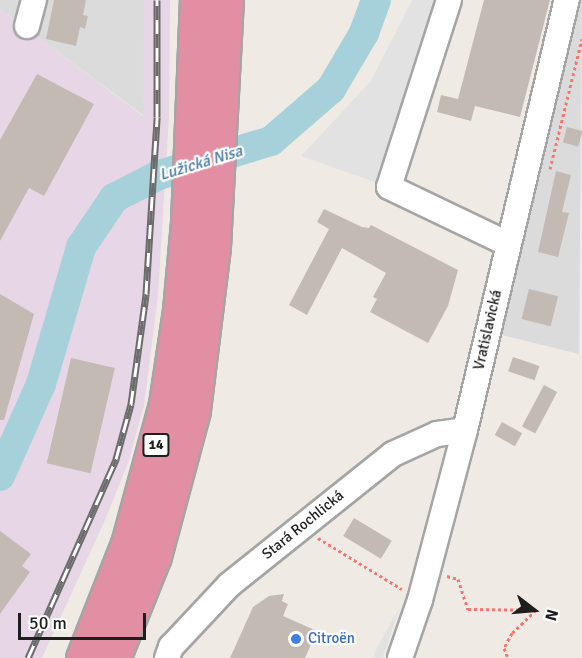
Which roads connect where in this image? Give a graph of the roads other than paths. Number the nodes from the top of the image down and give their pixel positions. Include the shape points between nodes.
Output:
1 (34, 0) edge
2 (197, 0) edge
3 (226, 0) edge
4 (449, 0) edge
5 (567, 0) edge
6 (27, 26) dead end
7 (508, 244) junction
8 (465, 430) junction
9 (83, 658) edge
10 (113, 658) edge
11 (167, 658) edge
12 (400, 658) edge

1 - 6 street
2 - 9 highway, 14 via 188,222 173,357 148,479 128,544
3 - 10 highway, 14 via 213,247 193,410 154,556
4 - 7 street via 389,187
5 - 7 street, Vratislavická
7 - 8 street, Vratislavická
8 - 11 street, Stará Rochlická via 437,434 393,454 229,585 171,647
8 - 12 street, Vratislavická via 420,600

